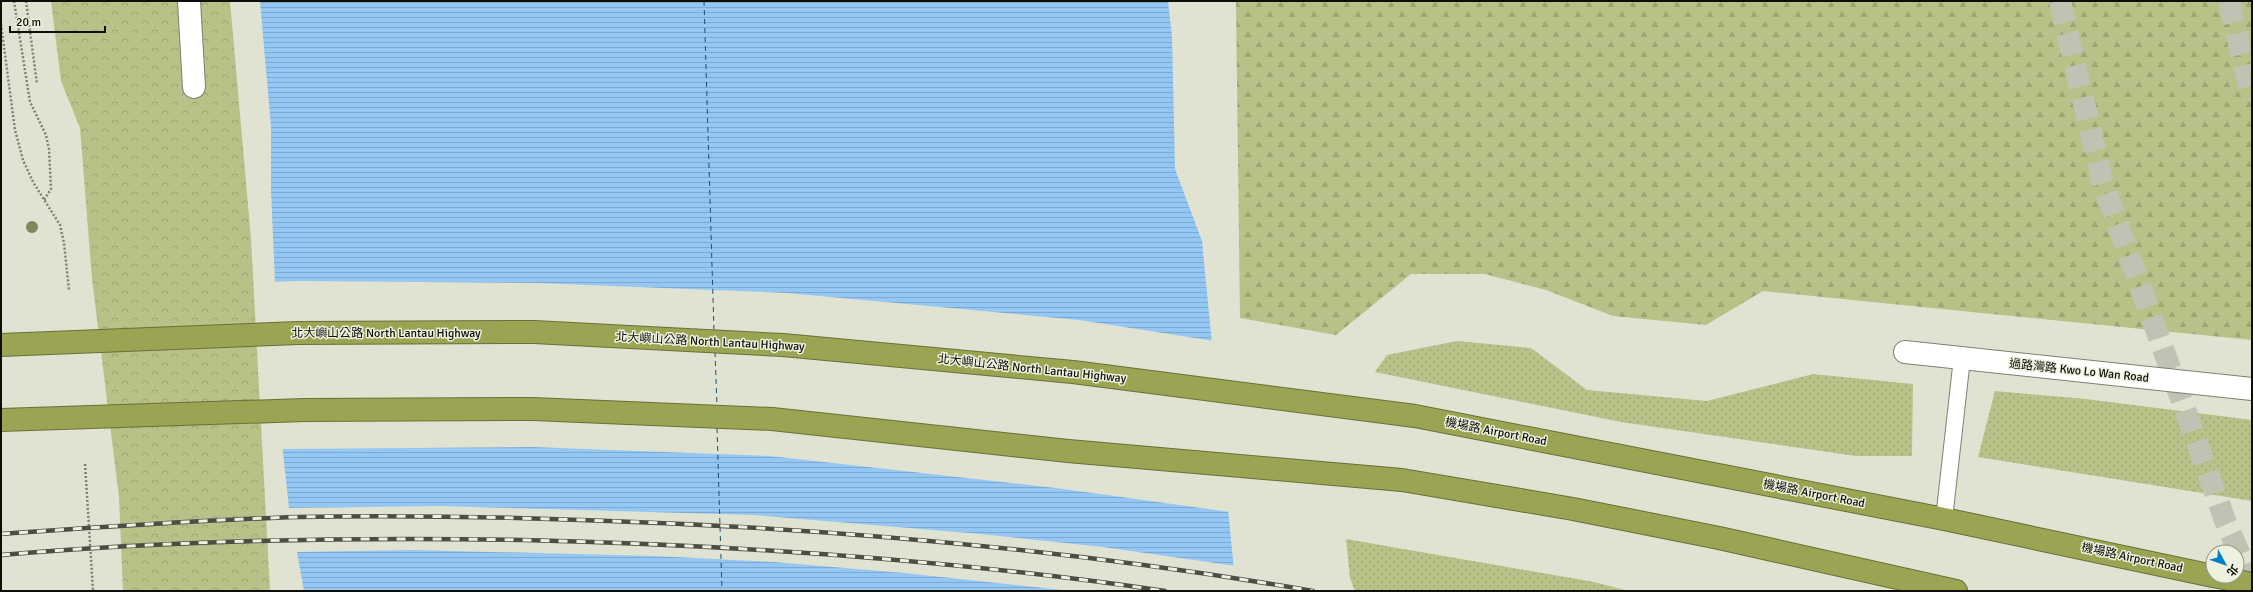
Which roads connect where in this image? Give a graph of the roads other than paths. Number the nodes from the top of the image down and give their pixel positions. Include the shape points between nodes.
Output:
1 (189, 1) edge
2 (194, 87) dead end
3 (1, 345) edge
4 (1905, 352) dead end
5 (1962, 358) junction
6 (2252, 389) edge
7 (1415, 416) joint
8 (1, 420) edge
9 (1944, 519) junction
10 (2205, 574) edge
11 (1956, 591) edge

1 - 2 street
3 - 7 highway, 北大嶼山公路 North Lantau Highway, bridge via 298,333 534,332 783,345 1074,372
4 - 5 street, 過路灣路 Kwo Lo Wan Road
5 - 6 street, 過路灣路 Kwo Lo Wan Road
5 - 9 lane
7 - 9 highway, 機場路 Airport Road
8 - 11 highway, bridge via 304,410 533,409 772,418 1068,451 1402,480 1573,509 1719,538
9 - 10 highway, 機場路 Airport Road

